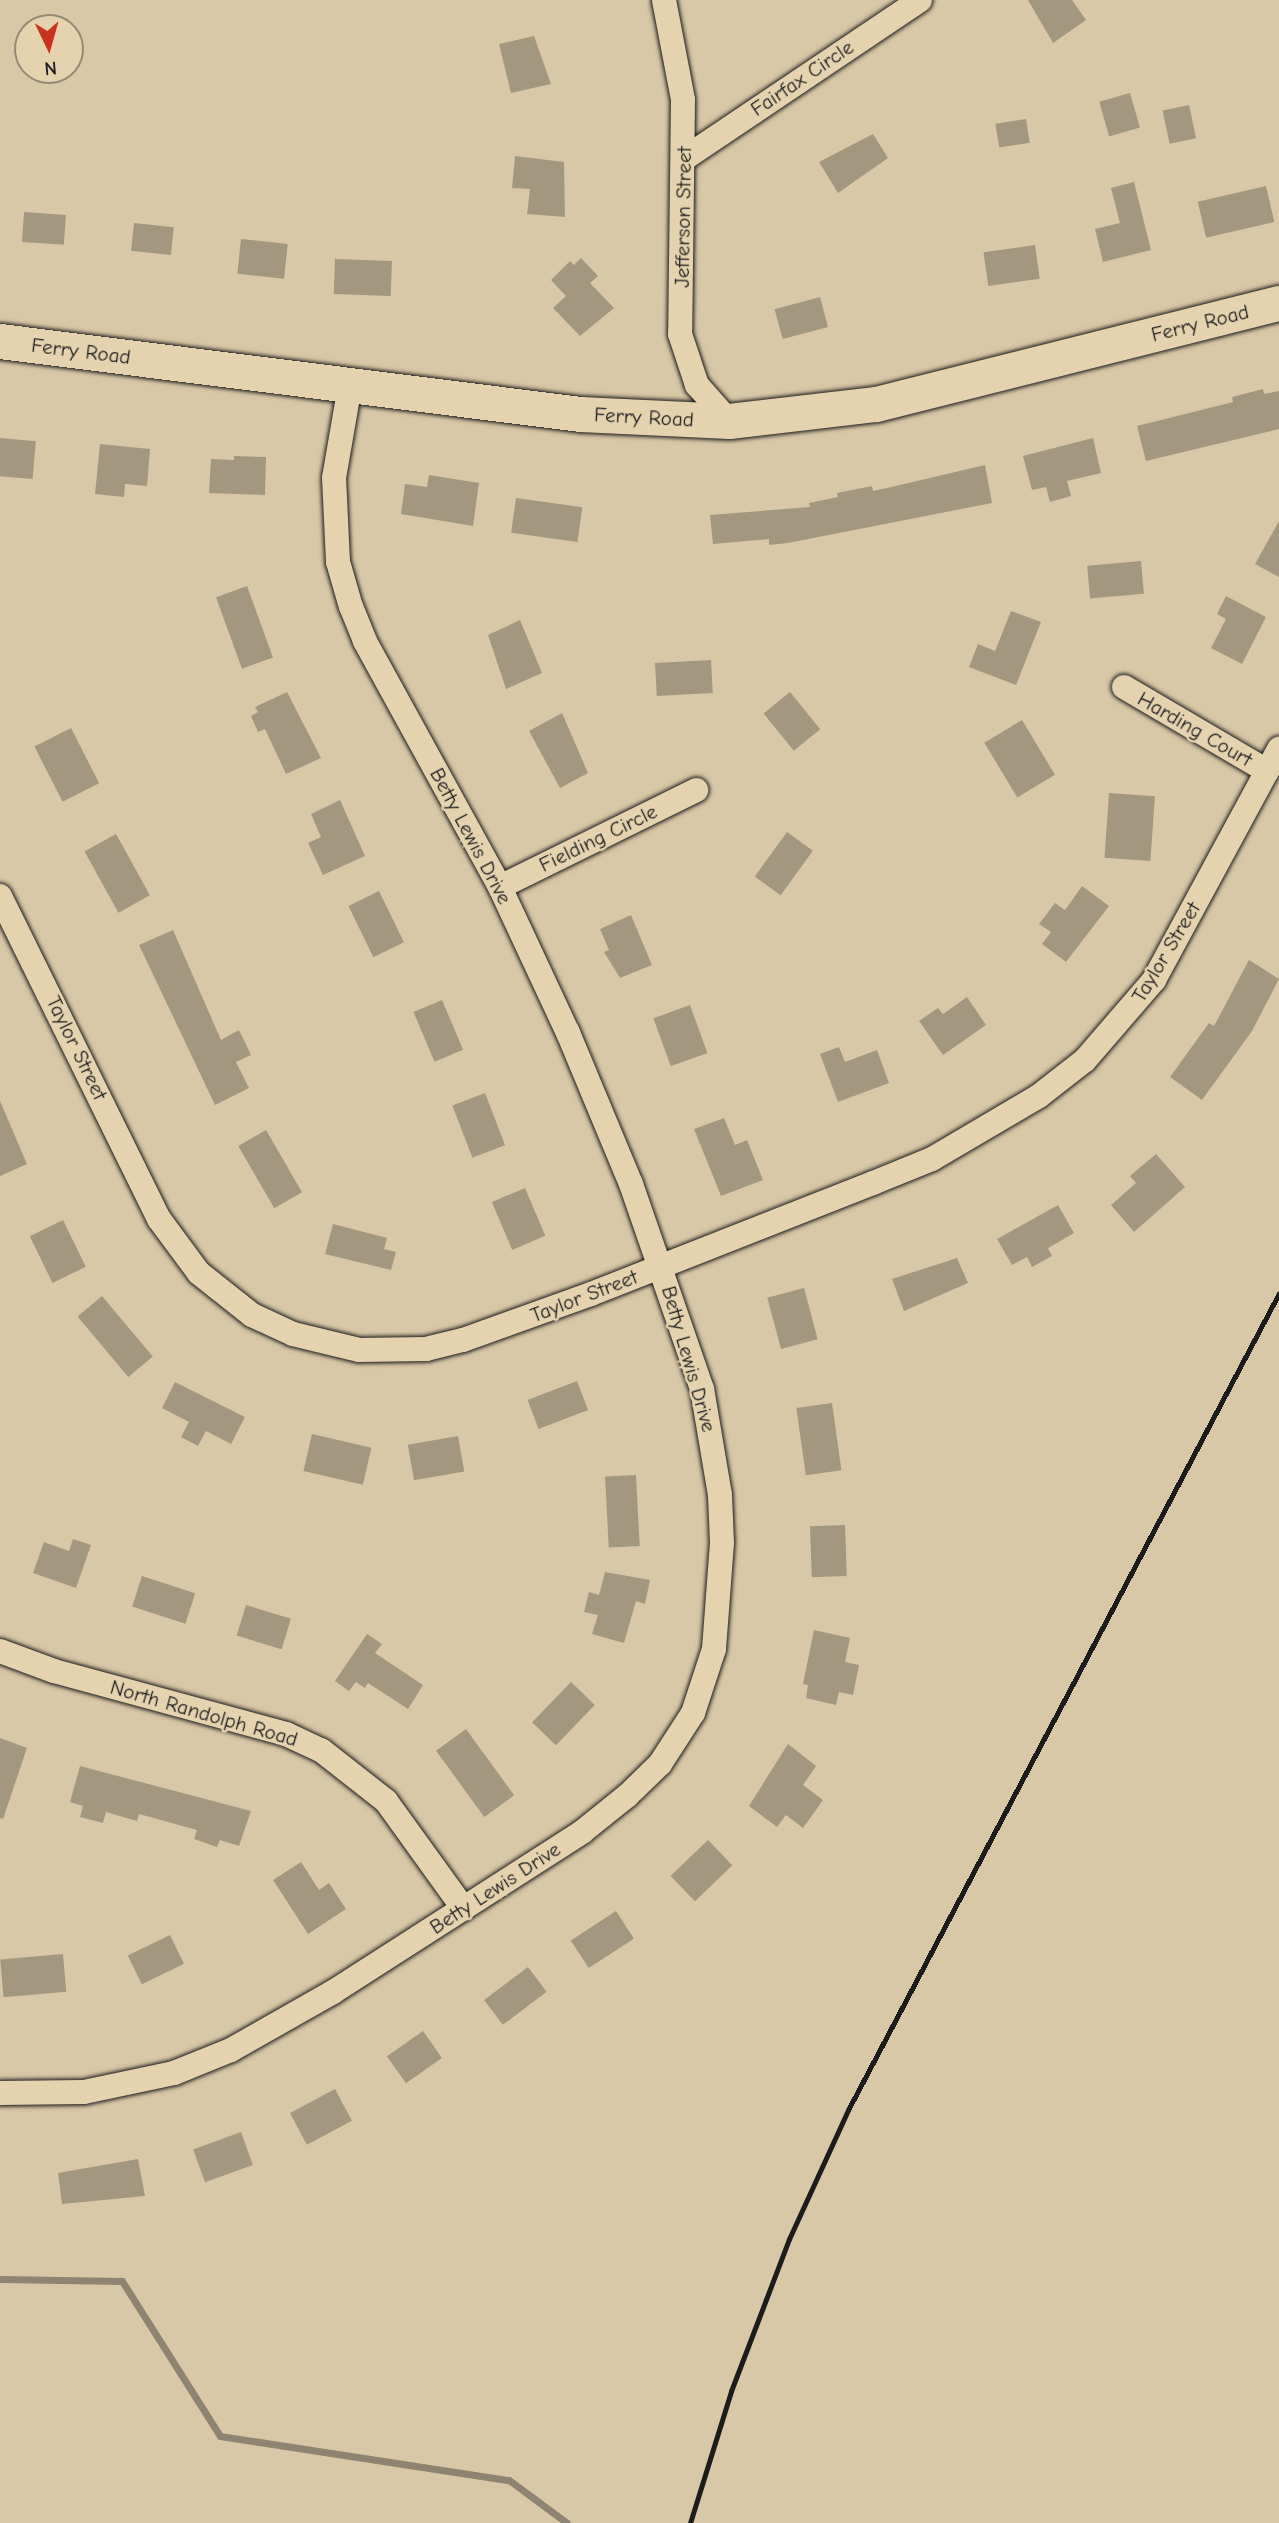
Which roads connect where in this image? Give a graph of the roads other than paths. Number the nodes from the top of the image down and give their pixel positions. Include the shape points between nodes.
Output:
1 (664, 0) edge
2 (920, 0) edge
3 (685, 158) junction
4 (1279, 303) edge
5 (0, 341) edge
6 (350, 385) junction
7 (729, 421) junction
8 (1124, 687) dead end
9 (1279, 749) edge
10 (1267, 771) junction
11 (696, 790) dead end
12 (500, 887) junction
13 (0, 896) edge
14 (661, 1267) junction
15 (0, 1651) edge
16 (464, 1909) junction
17 (0, 2093) edge

1 - 3 street, Jefferson Street via 676,46
2 - 3 street, Fairfax Circle
3 - 7 street, Jefferson Street via 680,334 697,384
4 - 7 main road, Ferry Road via 888,401 783,418
5 - 6 main road, Ferry Road
6 - 7 main road, Ferry Road via 593,415
6 - 12 street, Betty Lewis Drive via 334,478 335,537 348,596 365,641
8 - 10 street, Harding Court
9 - 10 street, Taylor Street
10 - 14 street, Taylor Street via 1154,980 1085,1060 999,1122 932,1159
11 - 12 street, Fielding Circle
12 - 14 street, Betty Lewis Drive via 568,1032
13 - 14 street, Taylor Street via 159,1219 199,1273 252,1315 322,1343 359,1350 426,1349 463,1340
14 - 16 street, Betty Lewis Drive via 702,1389 720,1495 719,1603 704,1686 670,1751 627,1796 582,1832
15 - 16 street, North Randolph Road via 54,1671 286,1734 321,1750 386,1801
16 - 17 street, Betty Lewis Drive via 333,1992 231,2050 197,2064 134,2084 84,2092

